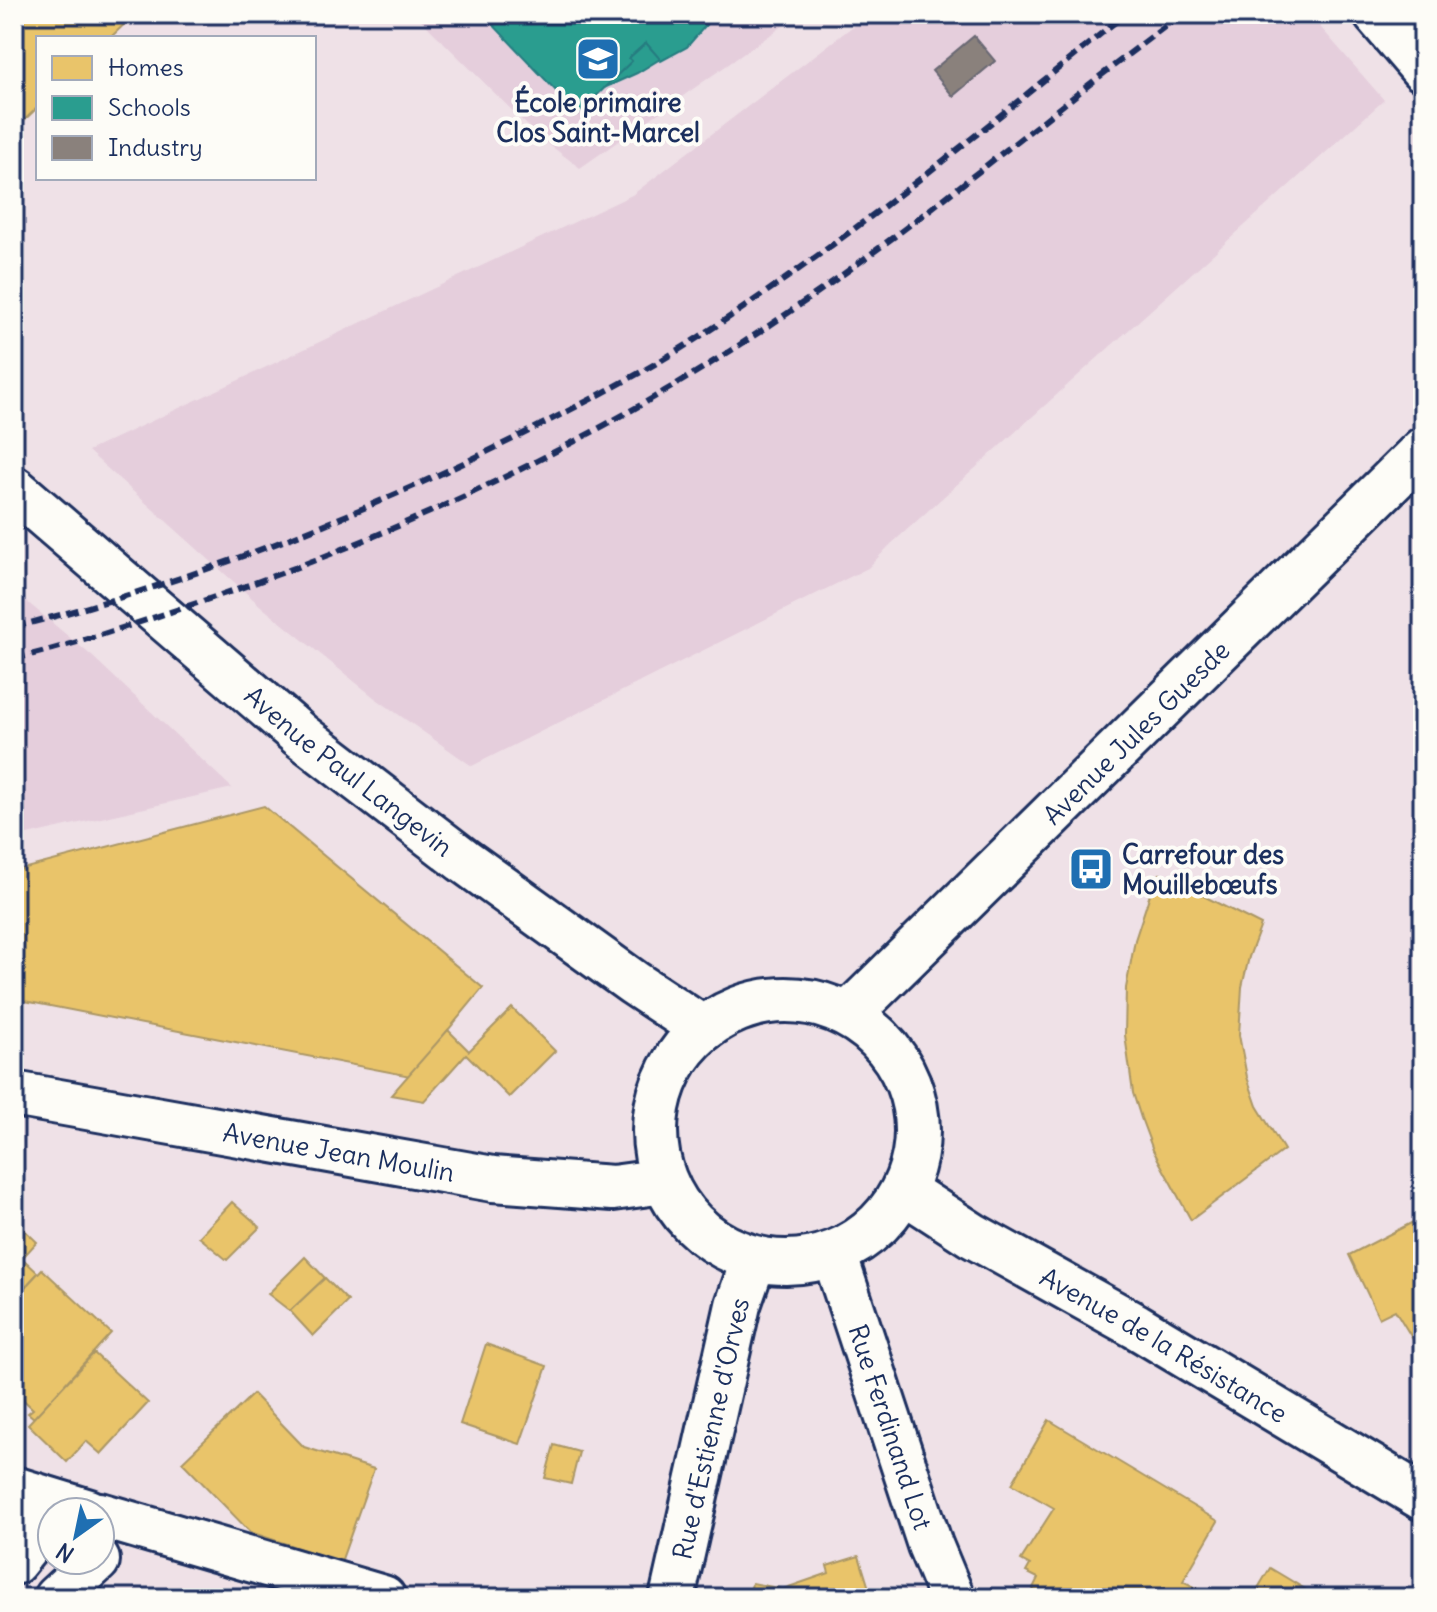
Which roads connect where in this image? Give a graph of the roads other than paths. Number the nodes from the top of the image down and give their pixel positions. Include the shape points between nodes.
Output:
1 (1376, 14) edge
2 (1423, 69) edge
3 (1423, 450) edge
4 (14, 489) edge
5 (849, 1014) junction
6 (702, 1028) junction
7 (14, 1094) edge
8 (664, 1181) junction
9 (904, 1191) junction
10 (834, 1254) junction
11 (754, 1259) junction
12 (14, 1489) edge
13 (36, 1497) edge
14 (1423, 1498) edge
15 (116, 1523) edge
16 (36, 1546) edge
17 (14, 1562) edge
18 (79, 1576) edge
19 (56, 1598) edge
20 (383, 1598) edge
21 (672, 1598) edge
22 (952, 1598) edge

1 - 2 main road
3 - 5 main road, Avenue Jules Guesde
4 - 6 main road, Avenue Paul Langevin via 300,735 463,860
5 - 6 main road via 812,1001 774,999 736,1008
5 - 9 main road via 881,1040 905,1072 916,1112 917,1152
6 - 8 main road via 674,1060 658,1098 654,1140
7 - 8 main road, Avenue Jean Moulin via 493,1179 613,1188
8 - 11 main road via 685,1215 716,1243
9 - 10 main road via 862,1239
9 - 14 main road, Avenue de la Résistance
10 - 11 main road via 808,1261
10 - 22 main road, Rue Ferdinand Lot
11 - 21 main road, Rue d'Estienne d'Orves via 738,1305
12 - 13 main road
15 - 20 main road
16 - 17 main road
18 - 19 main road

